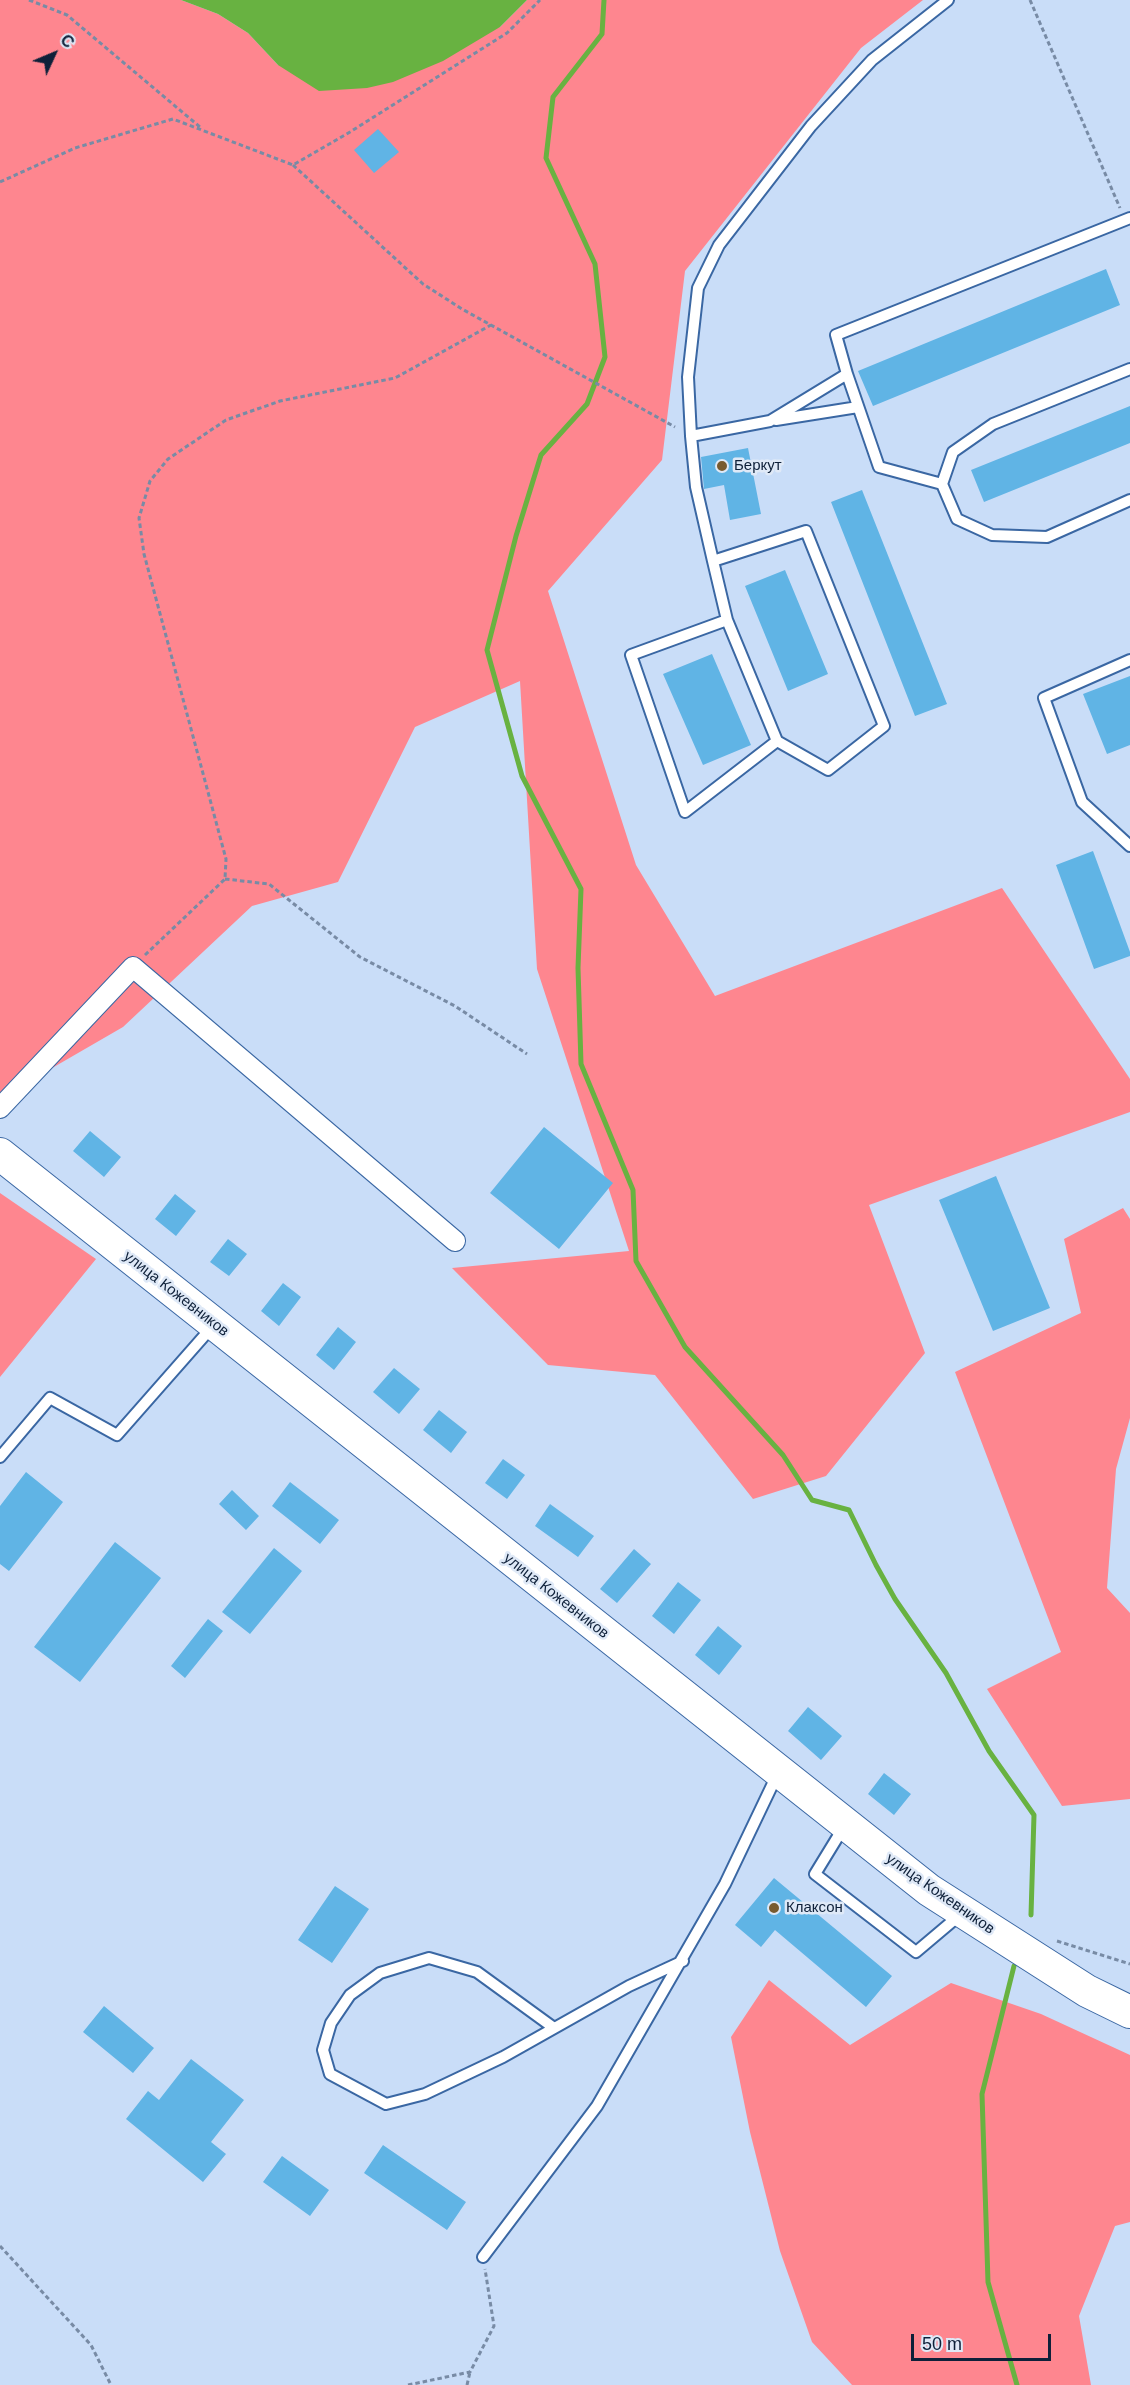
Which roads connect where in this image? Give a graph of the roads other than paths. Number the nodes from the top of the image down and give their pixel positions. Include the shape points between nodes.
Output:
1 (948, 0) edge
2 (1128, 219) edge
3 (1130, 369) edge
4 (847, 374) junction
5 (858, 407) junction
6 (770, 421) junction
7 (691, 436) junction
8 (942, 484) junction
9 (1130, 500) edge
10 (713, 561) junction
11 (727, 620) junction
12 (1130, 660) edge
13 (777, 741) junction
14 (1130, 846) edge
15 (0, 1108) edge
16 (0, 1154) edge
17 (455, 1241) dead end
18 (214, 1325) junction
19 (0, 1457) edge
20 (778, 1773) junction
21 (845, 1825) junction
22 (963, 1912) junction
23 (683, 1961) junction
24 (1130, 2012) edge
25 (554, 2028) junction
26 (483, 2257) road end

1 - 7 lane via 872,60 811,126 719,245 698,288 688,377
2 - 4 lane via 836,335
3 - 8 lane via 993,424 953,452
4 - 5 lane
4 - 6 lane
5 - 6 lane
5 - 8 lane via 879,467
6 - 7 lane
7 - 10 lane via 696,487
8 - 9 lane via 957,519 992,535 1047,537
10 - 11 lane
10 - 13 lane via 806,531 884,726 828,770
11 - 13 lane
11 - 13 lane via 631,656 685,812
12 - 14 lane via 1044,698 1082,802
15 - 17 street via 133,967
16 - 18 main road, улица Кожевников
18 - 19 lane via 117,1436 50,1398
18 - 20 main road, улица Кожевников
20 - 21 main road, улица Кожевников
20 - 23 lane
21 - 22 main road, улица Кожевников
21 - 22 lane via 815,1874 916,1952
22 - 24 main road, улица Кожевников via 1087,1991
23 - 25 lane
23 - 26 lane via 597,2106
25 - 25 lane via 503,2058 425,2094 386,2104 330,2074 323,2050 330,2023 350,1995 380,1973 429,1958 477,1972

